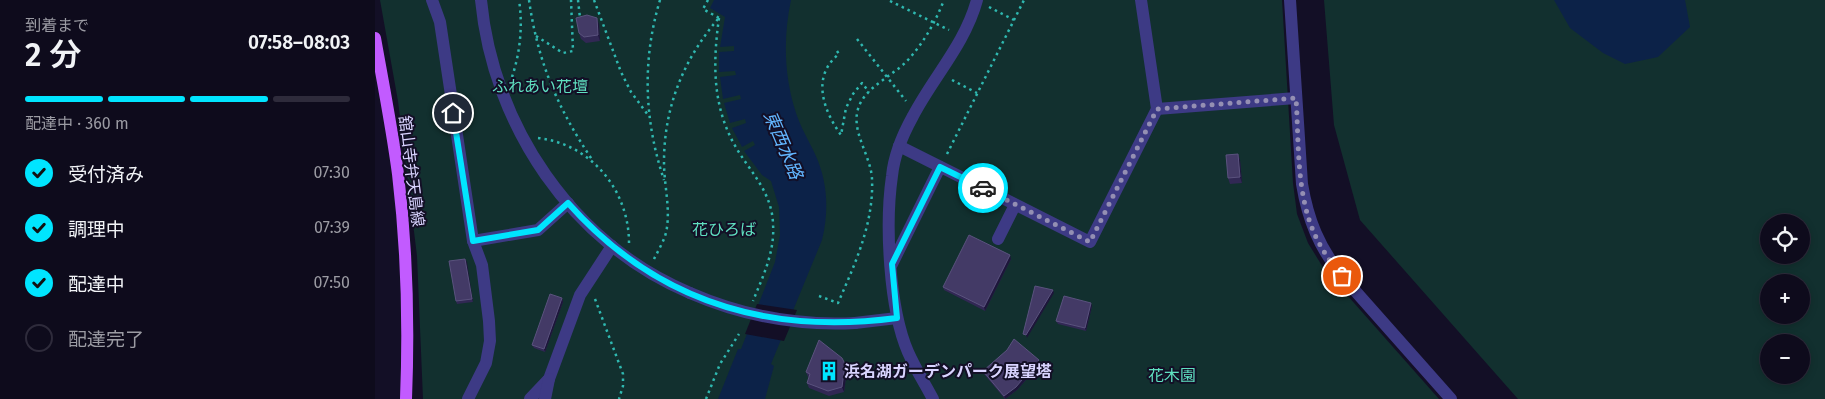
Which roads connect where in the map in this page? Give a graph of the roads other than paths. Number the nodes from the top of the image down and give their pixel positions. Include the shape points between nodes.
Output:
1 (432, 0) edge
2 (481, 0) edge
3 (977, 0) edge
4 (1141, 0) edge
5 (1290, 0) edge
6 (375, 38) edge
7 (1296, 98) junction
8 (1157, 109) junction
9 (899, 146) junction
10 (940, 167) junction
11 (568, 203) junction
12 (1015, 205) junction
13 (998, 239) dead end
14 (473, 241) junction
15 (612, 246) junction
16 (892, 264) junction
17 (897, 318) junction
18 (549, 379) junction
19 (405, 399) edge
20 (467, 399) edge
21 (530, 399) edge
22 (545, 399) edge
23 (933, 399) edge
24 (1451, 399) edge

1 - 14 lane via 440,22
2 - 11 lane via 489,49 504,98 539,165
3 - 9 lane via 961,39 915,112
4 - 8 lane
5 - 7 lane
6 - 19 main road, 舘山寺弁天島線 via 396,165 404,238 408,336
7 - 8 lane
7 - 24 lane via 1302,184 1314,234 1342,276
8 - 12 lane via 1090,242
9 - 10 lane
9 - 16 lane via 890,204
10 - 12 lane
10 - 16 lane
11 - 14 lane via 538,230
11 - 15 lane
12 - 13 lane
14 - 20 lane via 485,278 490,340 486,363
15 - 17 lane, bridge via 648,271 690,293 741,312 804,323 855,323
15 - 18 lane via 580,294
16 - 17 lane
17 - 23 lane via 908,352
18 - 21 lane
18 - 22 lane

